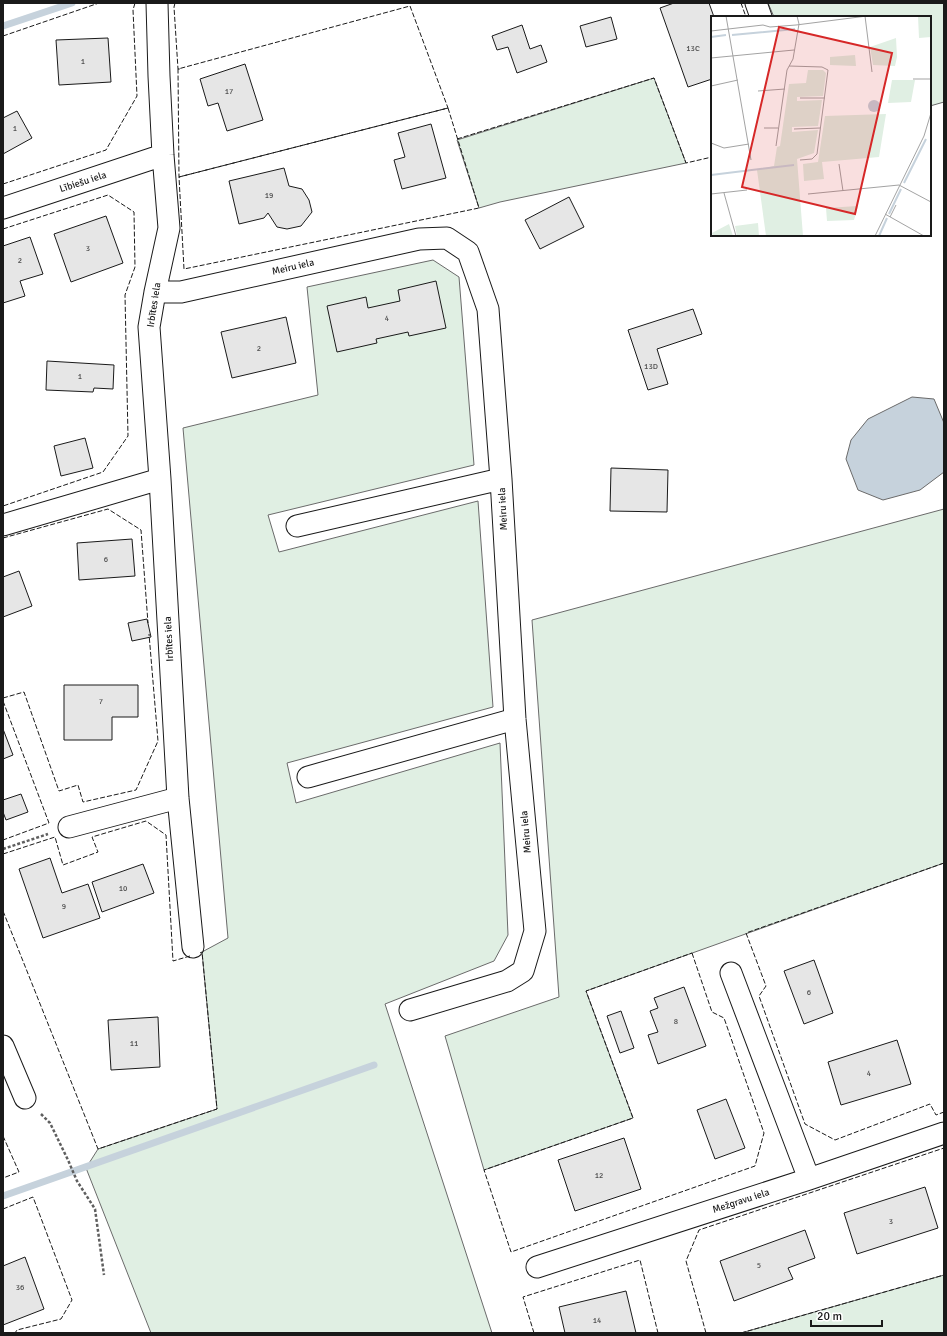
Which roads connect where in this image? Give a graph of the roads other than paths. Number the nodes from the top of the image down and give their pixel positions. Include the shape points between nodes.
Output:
1 (157, 3) edge
2 (756, 3) edge
3 (761, 16) edge
4 (162, 155) junction
5 (3, 208) edge
6 (155, 292) junction
7 (160, 479) junction
8 (501, 479) junction
9 (3, 525) edge
10 (297, 526) dead end
11 (515, 719) junction
12 (308, 777) dead end
13 (178, 798) junction
14 (69, 826) road end
15 (193, 947) dead end
16 (732, 973) dead end
17 (410, 1010) dead end
18 (3, 1046) edge
19 (25, 1098) road end
20 (944, 1133) edge
21 (809, 1179) junction
22 (537, 1267) dead end

1 - 4 street, Irbītes iela
2 - 3 street
4 - 5 street, Lībiešu iela
4 - 6 street, Irbītes iela via 169,228
6 - 7 street, Irbītes iela via 149,327
6 - 8 street, Meiru iela via 181,292 419,239 447,238 468,252 488,309
7 - 9 street
7 - 13 street, Irbītes iela
8 - 10 street
8 - 11 street, Meiru iela
11 - 12 street
11 - 17 street, Meiru iela via 535,931 523,971 507,981
13 - 14 street
13 - 15 street, Irbītes iela
16 - 21 street
18 - 19 street
20 - 21 street, Mežgravu iela
21 - 22 street, Mežgravu iela

